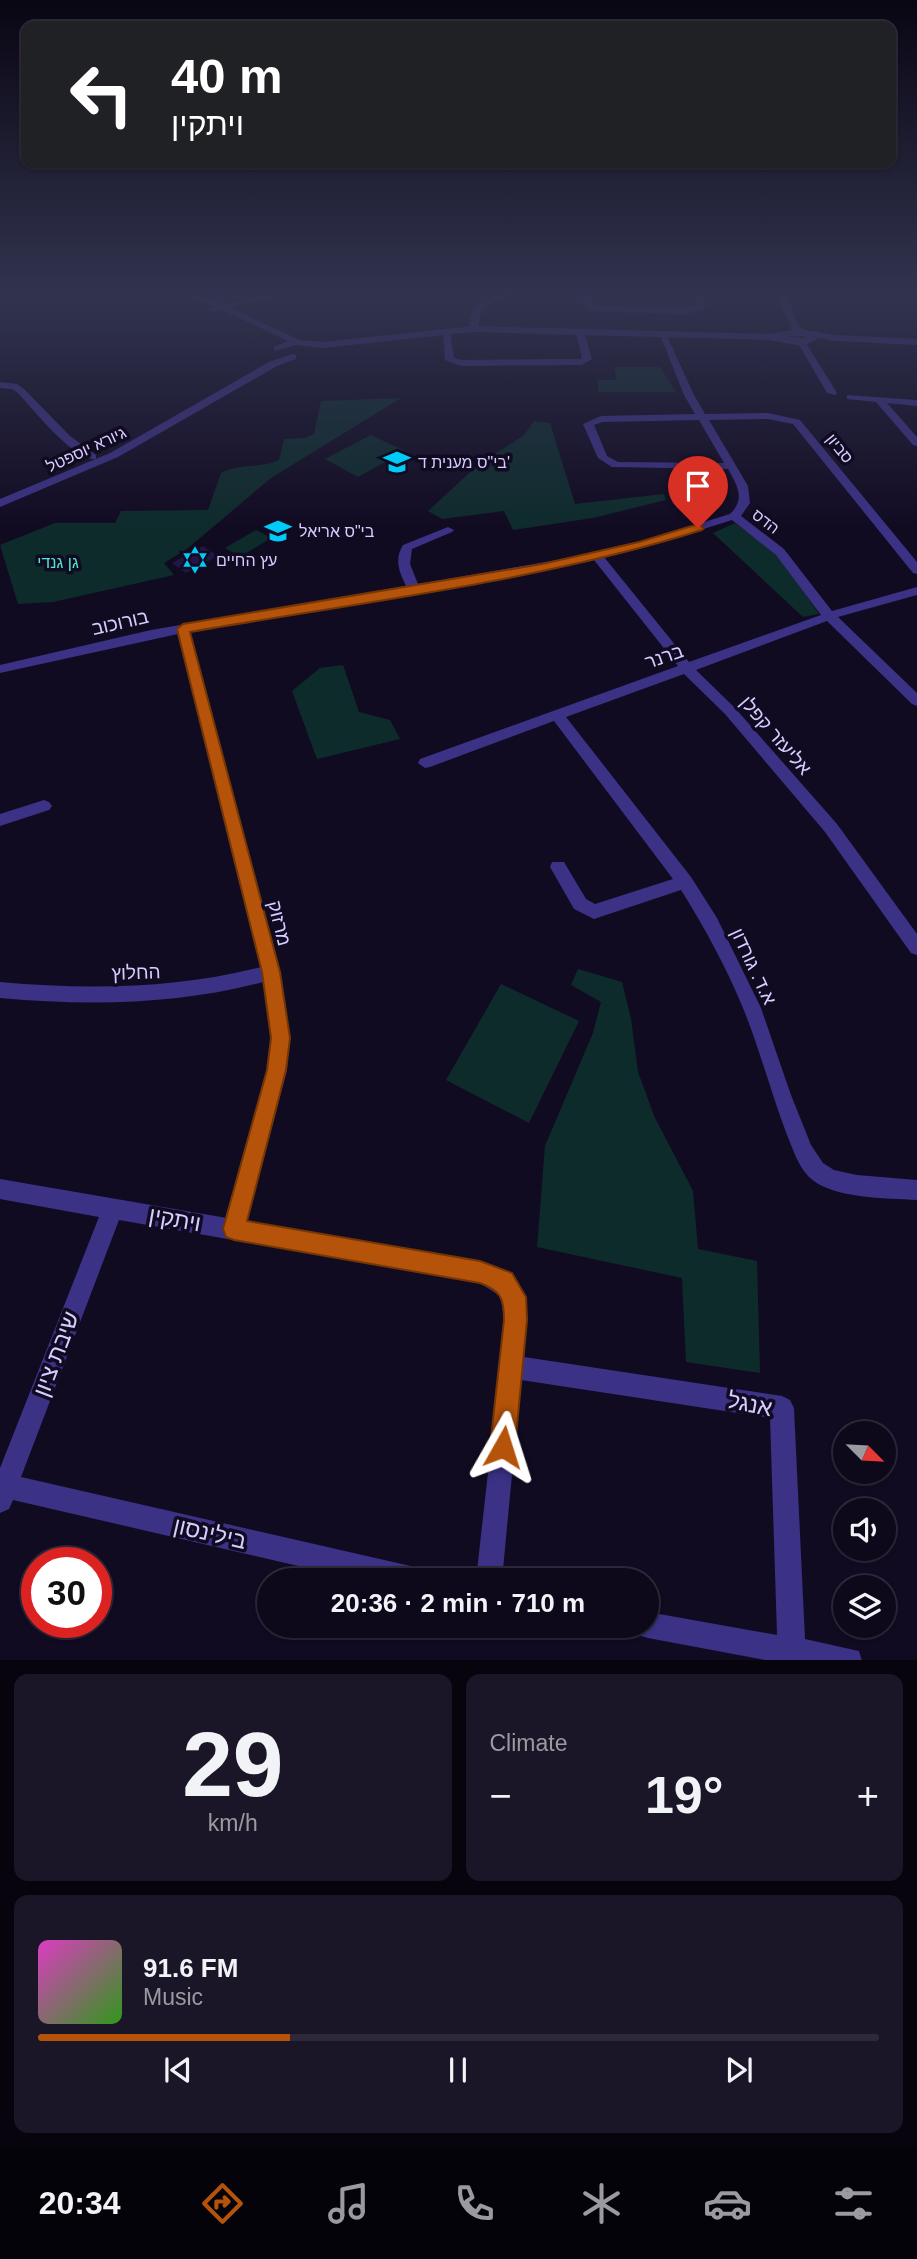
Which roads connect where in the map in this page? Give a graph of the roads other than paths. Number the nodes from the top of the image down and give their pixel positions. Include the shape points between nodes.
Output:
1 (239, 373) edge
2 (256, 373) edge
3 (679, 373) edge
4 (821, 373) edge
5 (0, 385) edge
6 (832, 393) dead end
7 (850, 397) dead end
8 (878, 399) junction
9 (917, 403) edge
10 (702, 416) junction
11 (917, 443) edge
12 (92, 457) junction
13 (732, 466) junction
14 (0, 495) edge
15 (0, 503) edge
16 (734, 516) junction
17 (448, 530) dead end
18 (597, 556) junction
19 (917, 570) edge
20 (415, 591) junction
21 (917, 591) edge
22 (829, 616) junction
23 (183, 629) junction
24 (0, 669) edge
25 (687, 669) junction
26 (917, 701) edge
27 (556, 714) junction
28 (425, 763) dead end
29 (44, 806) dead end
30 (0, 820) edge
31 (558, 867) dead end
32 (685, 882) junction
33 (917, 948) edge
34 (271, 972) junction
35 (0, 990) edge
36 (0, 1189) edge
37 (917, 1190) edge
38 (113, 1209) junction
39 (234, 1229) junction
40 (511, 1367) junction
41 (3, 1493) edge
42 (358, 1568) edge
43 (490, 1568) edge
44 (659, 1627) edge
45 (792, 1655) edge
46 (840, 1660) edge

1 - 12 street, גיורא יוספטל
2 - 15 street, גיורא יוספטל via 114,455
3 - 10 street, הדס
4 - 6 street
5 - 12 street via 21,391 66,438
7 - 8 street
8 - 9 street
8 - 11 street
10 - 13 street, הדס
10 - 13 street, סביון via 595,419 587,428 603,458 617,465
10 - 19 street, סביון via 768,416 796,422
12 - 14 street, גיורא יוספטל
13 - 16 street, הדס via 746,494 743,509
16 - 18 street, בורוכוב
16 - 22 street, הדס via 774,545
17 - 20 street via 404,551 402,562
18 - 20 street, בורוכוב
18 - 25 street, אליעזר קפלן
20 - 23 street, בורוכוב
21 - 22 street, ברנר
22 - 25 street, ברנר
22 - 26 street, הדס
23 - 24 street, בורוכוב
23 - 34 street, מרזוק
25 - 27 street, ברנר
25 - 33 street, אליעזר קפלן via 730,711 831,828
27 - 28 street, ברנר
27 - 32 street, א.ד. גורדון
29 - 30 street
31 - 32 street via 580,905 594,912
32 - 37 street, א.ד. גורדון via 711,923 752,1008 781,1095 816,1170 857,1185
34 - 35 street, החלוץ via 211,987 136,995
34 - 39 street, מרזוק via 280,1038 277,1070
36 - 38 street, ויתקין
38 - 39 street, ויתקין
38 - 41 street, שיבת ציון
39 - 40 street, ויתקין via 480,1272 504,1281 515,1297
40 - 43 street, ויתקין
40 - 45 street, אנגל via 782,1408
41 - 42 street, בילינסון
44 - 45 street
45 - 46 street

